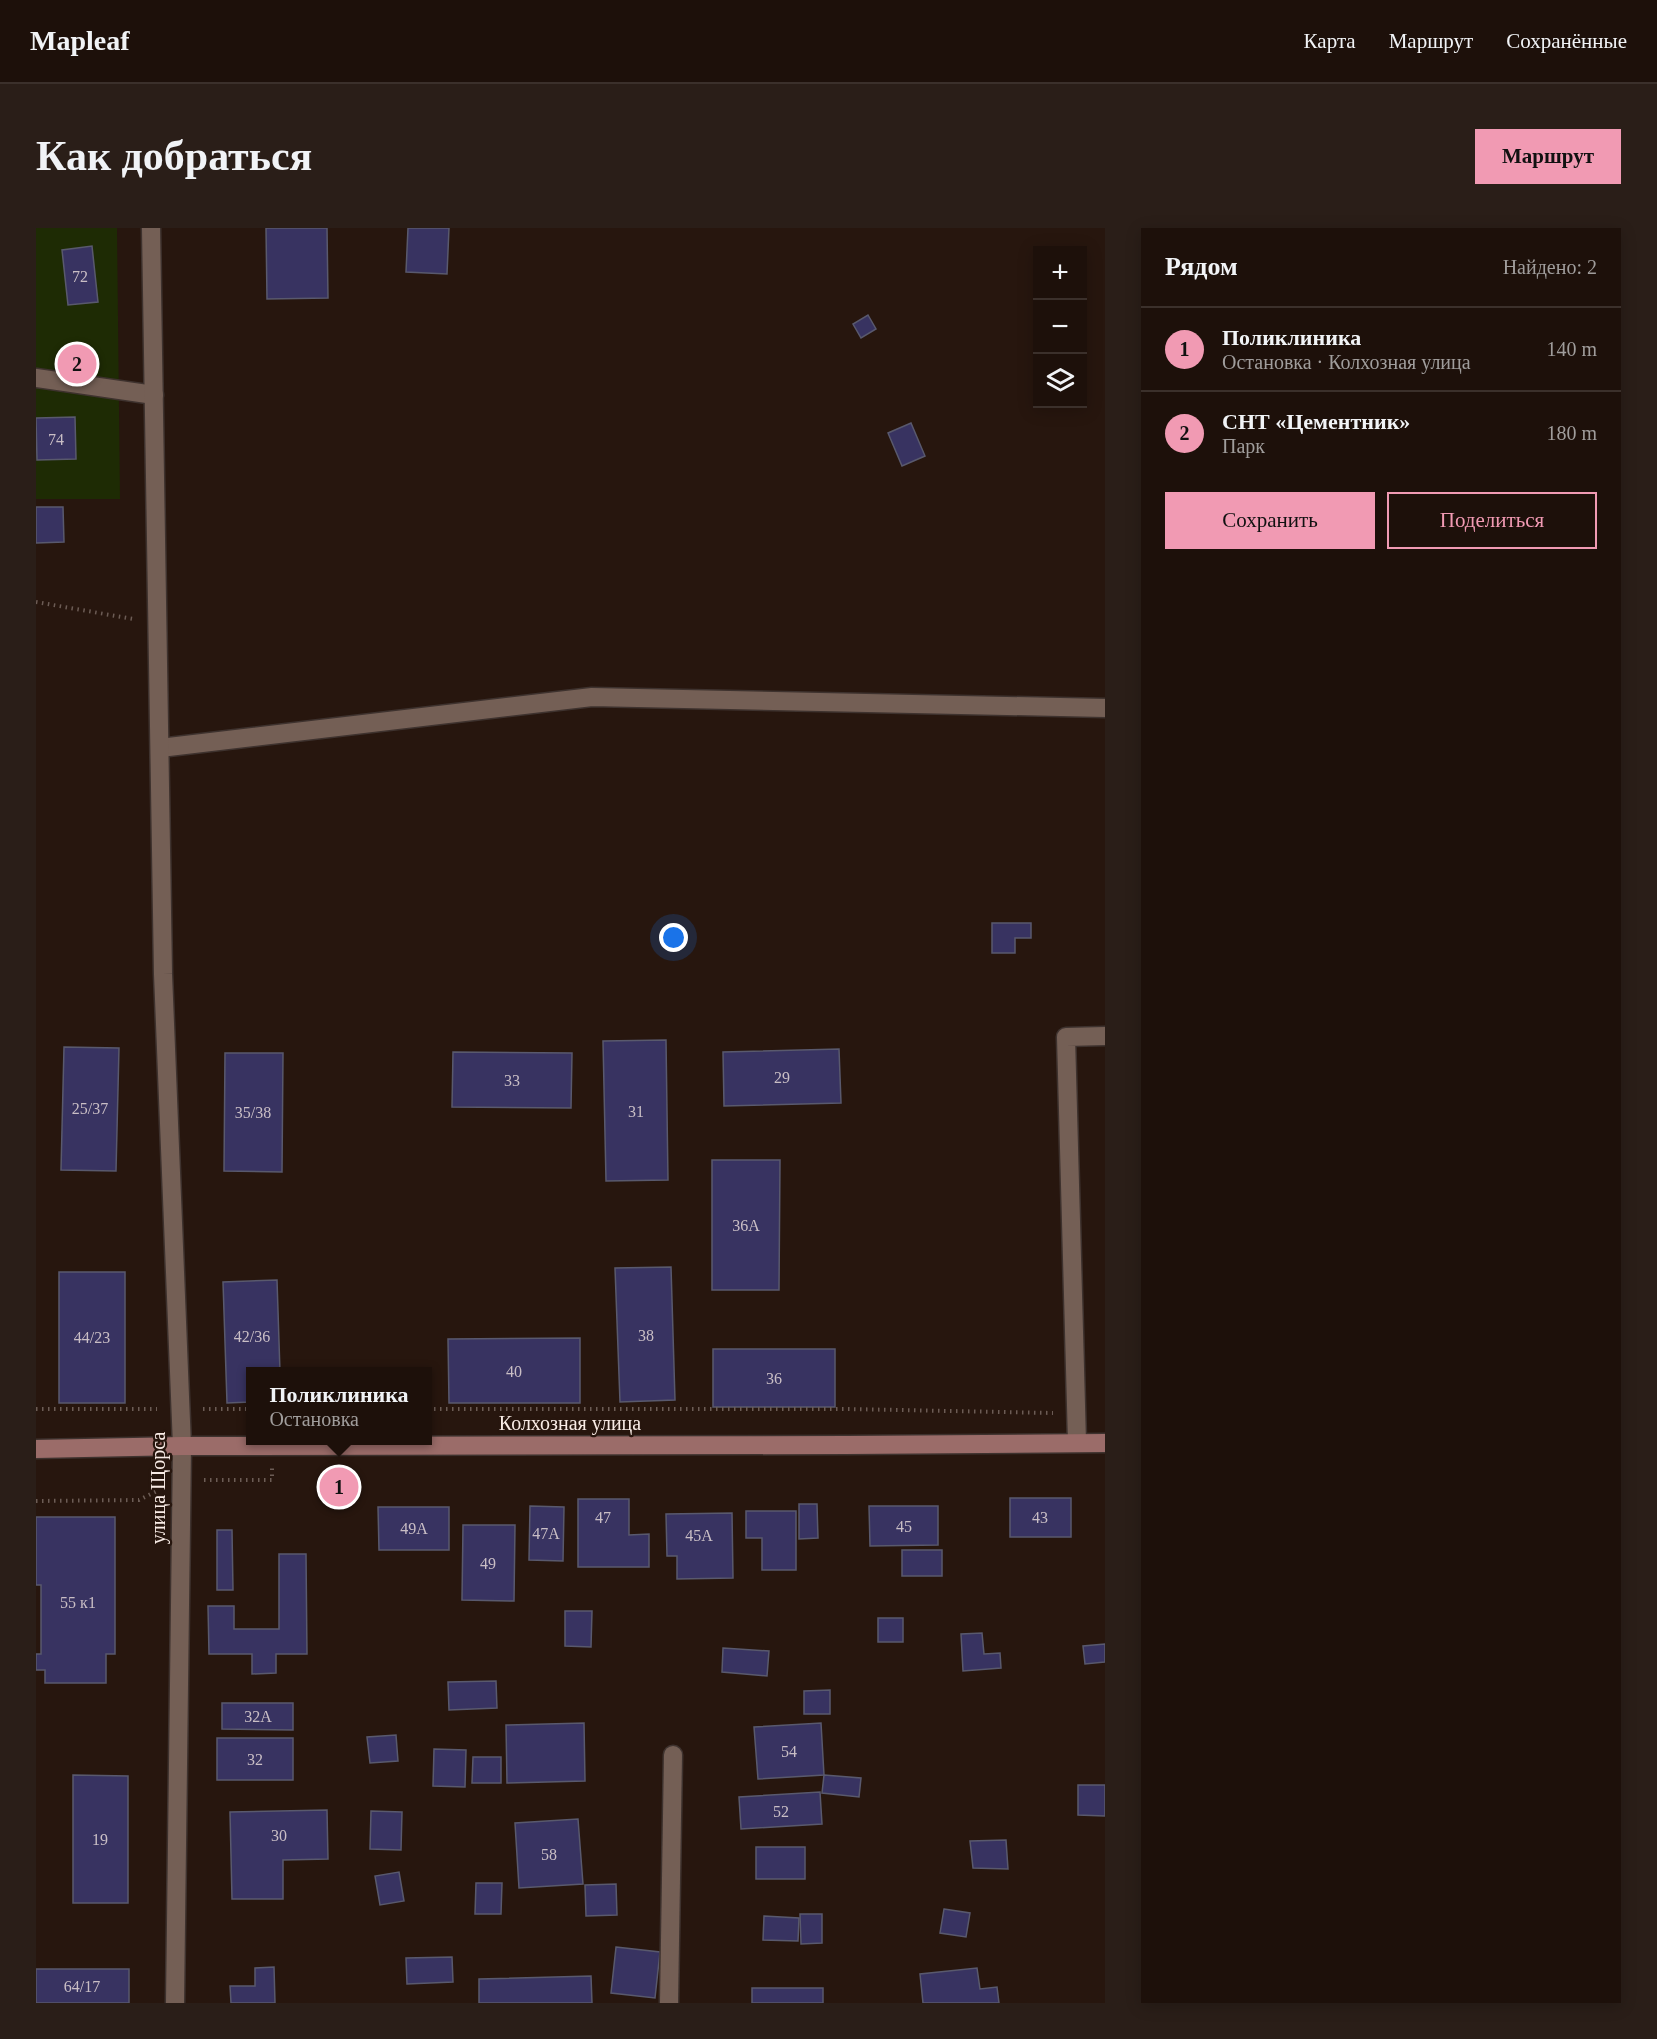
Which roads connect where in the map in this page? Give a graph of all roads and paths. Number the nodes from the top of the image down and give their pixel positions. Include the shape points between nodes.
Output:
1 (151, 228) edge
2 (36, 378) edge
3 (154, 395) junction
4 (36, 602) edge
5 (158, 624) junction
6 (1105, 708) edge
7 (159, 748) junction
8 (1105, 1036) edge
9 (36, 1409) edge
10 (180, 1409) junction
11 (246, 1409) edge
12 (432, 1409) edge
13 (1076, 1413) junction
14 (1077, 1442) junction
15 (1105, 1443) edge
16 (182, 1446) junction
17 (36, 1449) edge
18 (673, 1755) dead end
19 (175, 2003) edge
20 (669, 2003) edge

1 - 3 street, улица Щорса
2 - 3 street
3 - 5 street, улица Щорса
4 - 5 path
5 - 7 street, улица Щорса
6 - 7 street via 592,697
7 - 10 street, улица Щорса via 163,974
8 - 13 street via 1066,1037
9 - 10 path
10 - 11 path
10 - 16 street, улица Щорса
12 - 13 path
13 - 14 street
14 - 15 street, Колхозная улица
14 - 16 street, Колхозная улица
16 - 17 street, Колхозная улица
16 - 19 street, улица Щорса
18 - 20 street

